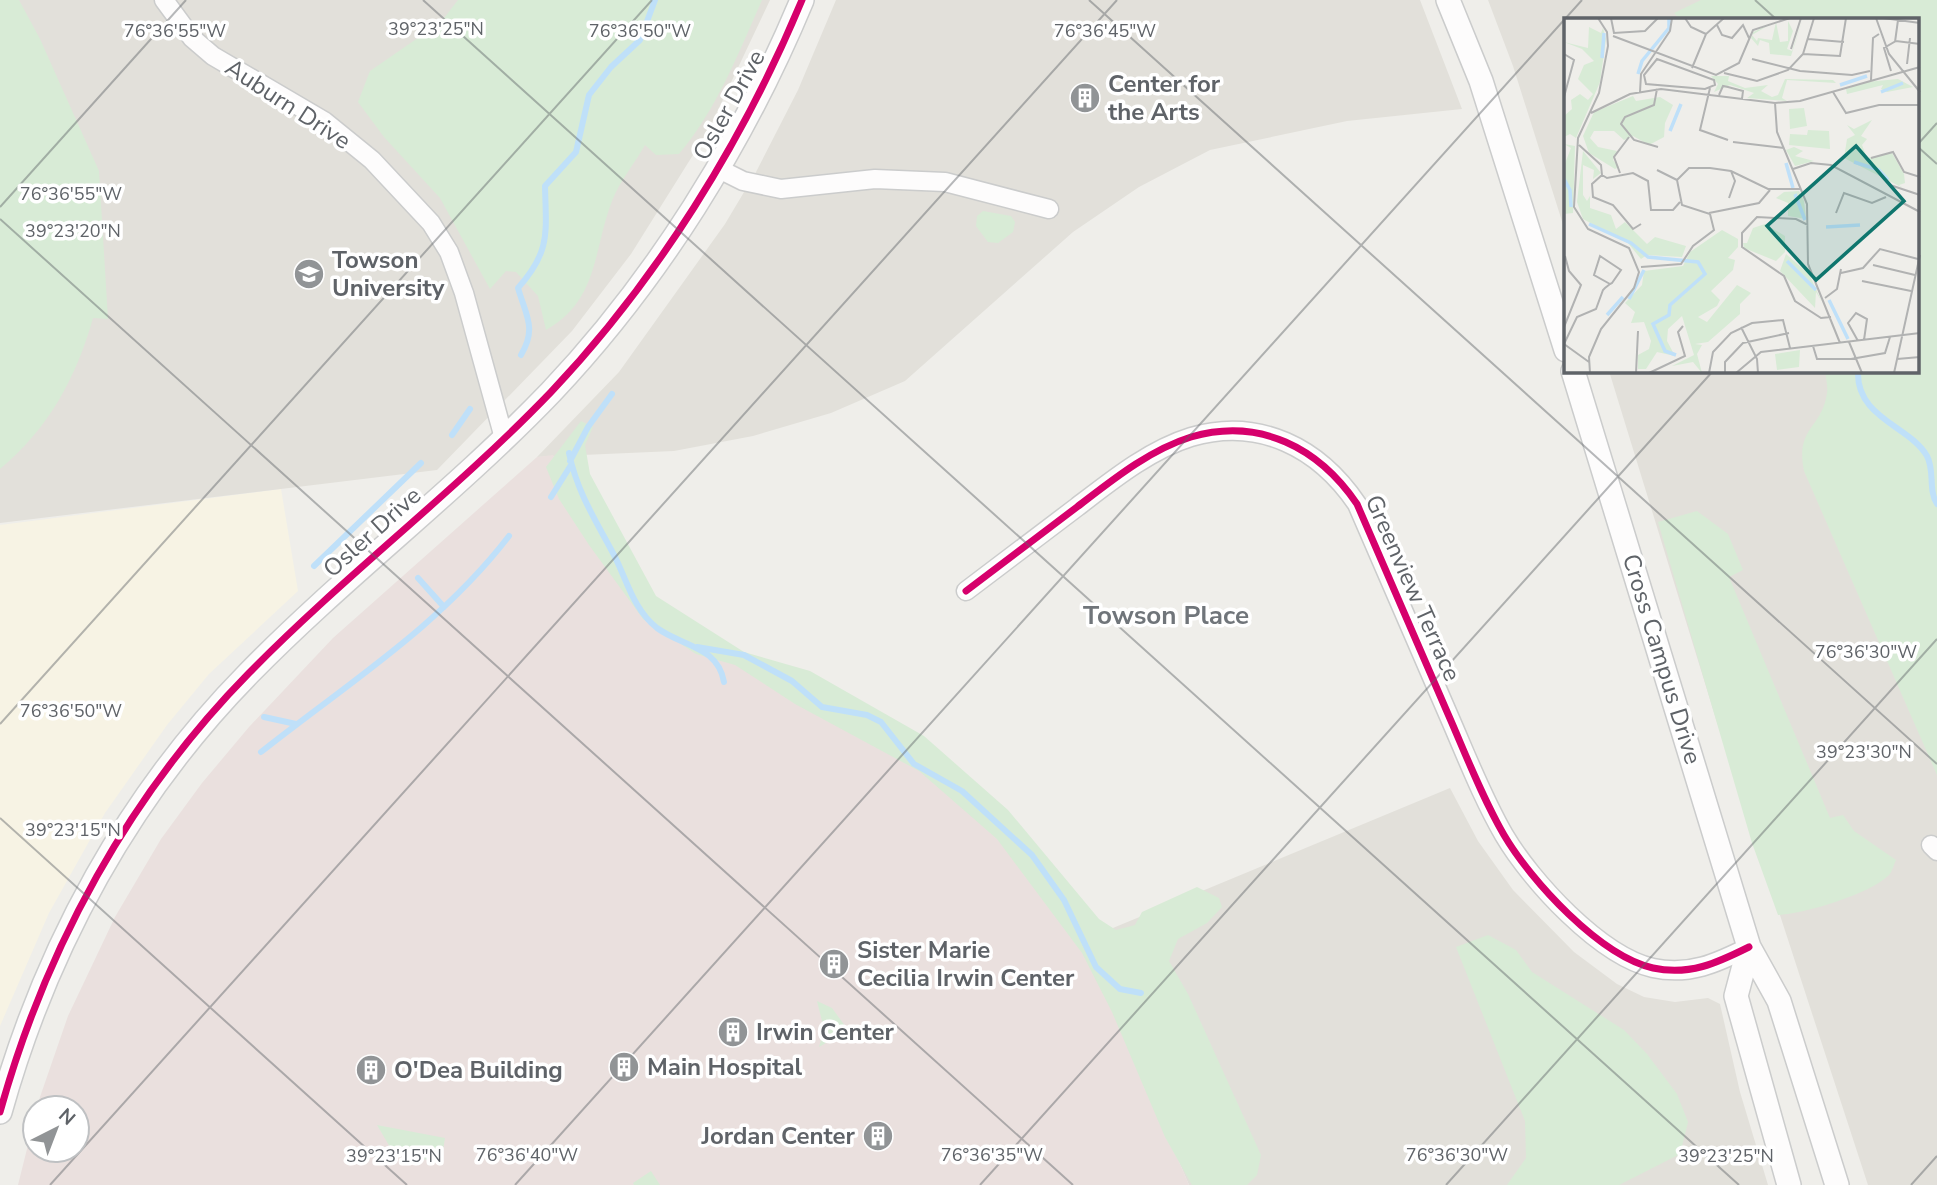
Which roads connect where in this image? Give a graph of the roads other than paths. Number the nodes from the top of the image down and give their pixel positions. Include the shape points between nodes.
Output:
1 (164, 0) edge
2 (802, 0) edge
3 (1448, 0) edge
4 (717, 168) junction
5 (1049, 209) dead end
6 (1564, 343) edge
7 (1574, 373) edge
8 (504, 438) junction
9 (966, 591) dead end
10 (1749, 947) junction
11 (0, 1112) edge
12 (1788, 1185) edge
13 (1837, 1185) edge

1 - 8 street, Auburn Drive via 192,38 213,56 324,121 372,160 431,223 449,252 464,293
2 - 4 street, Osler Drive via 775,67
3 - 6 street via 1481,81
4 - 5 street via 743,181 781,189 875,179 945,181
4 - 8 street, Osler Drive via 618,315
7 - 10 street, Cross Campus Drive
8 - 11 street, Osler Drive via 248,674 168,768 102,865 65,937 28,1023
9 - 10 street, Greenview Terrace via 1152,455 1192,437 1226,433 1259,434 1294,443 1336,475 1357,504 1487,804 1522,863 1591,932 1652,968 1693,970
10 - 12 street via 1736,996
10 - 13 street, Cross Campus Drive via 1779,1000

